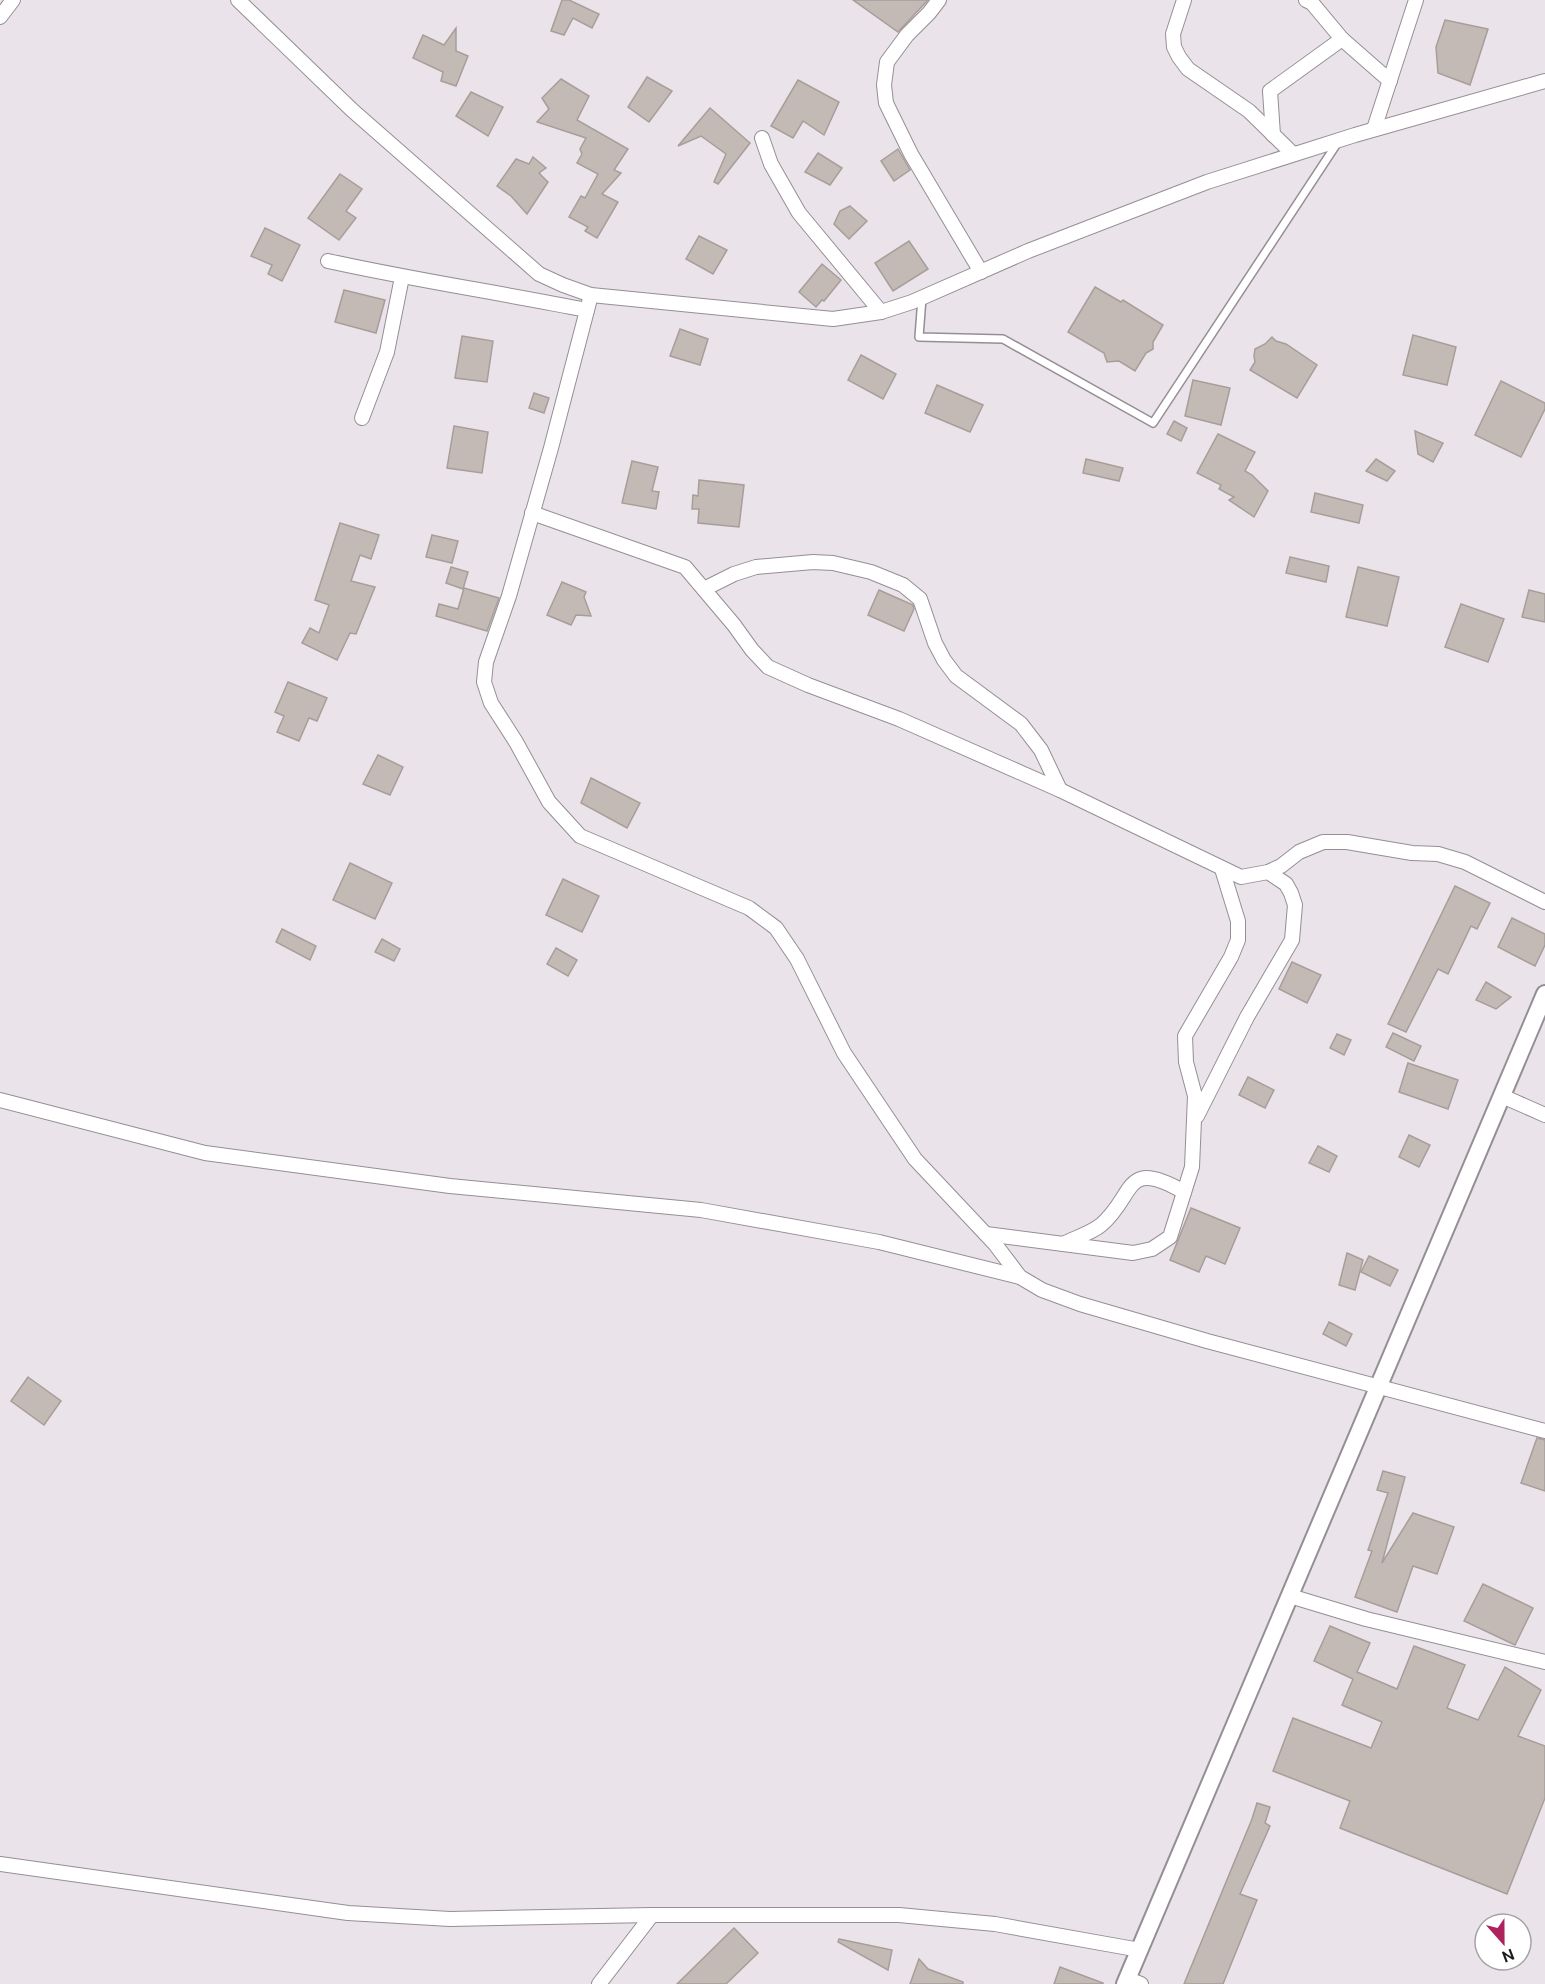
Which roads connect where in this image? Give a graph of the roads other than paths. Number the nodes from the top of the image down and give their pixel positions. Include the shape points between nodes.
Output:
1 (13, 0) edge
2 (238, 0) edge
3 (939, 0) edge
4 (1184, 0) edge
5 (1306, 0) edge
6 (1416, 0) edge
7 (0, 17) edge
8 (1342, 39) junction
9 (1390, 81) junction
10 (1545, 81) edge
11 (1374, 129) junction
12 (1273, 135) junction
13 (762, 138) dead end
14 (1340, 140) junction
15 (1293, 154) junction
16 (328, 261) dead end
17 (981, 272) junction
18 (402, 277) junction
19 (591, 295) junction
20 (922, 298) junction
21 (586, 310) junction
22 (881, 312) junction
23 (362, 418) dead end
24 (532, 513) junction
25 (704, 589) junction
26 (1060, 790) junction
27 (1222, 869) junction
28 (1268, 872) junction
29 (1545, 902) edge
30 (1545, 994) edge
31 (1502, 1096) junction
32 (0, 1100) edge
33 (1545, 1115) edge
34 (1194, 1121) junction
35 (1184, 1192) junction
36 (986, 1234) junction
37 (1063, 1244) junction
38 (1020, 1277) junction
39 (1379, 1387) junction
40 (1545, 1431) edge
41 (1290, 1596) junction
42 (1545, 1662) edge
43 (0, 1864) edge
44 (652, 1915) junction
45 (1140, 1950) junction
46 (1131, 1982) edge
47 (599, 1984) edge

1 - 7 street
2 - 19 street via 352,110 539,274
3 - 17 street via 887,62 886,103 911,154
4 - 12 street via 1173,34 1179,57 1188,69 1249,111
5 - 8 street
6 - 9 street
8 - 9 street
8 - 12 street via 1270,91
9 - 11 street
10 - 11 street
11 - 14 street
12 - 15 street
13 - 22 street via 771,164 799,213
14 - 15 street
14 - 20 lane via 1153,423 1003,339 919,337
15 - 17 street via 1207,182
16 - 18 street
17 - 20 street
18 - 21 street
18 - 23 street via 387,352
19 - 21 street
19 - 22 street via 832,320
20 - 22 street
21 - 24 street
24 - 25 street via 685,567
24 - 36 street via 486,662 484,682 491,703 549,802 580,837 749,908 776,928 797,959 844,1053 915,1159
25 - 26 street via 768,667
25 - 26 street via 756,567 813,562 871,572 903,585 920,599 935,642 956,676 1021,724 1041,750
26 - 27 street
27 - 28 street via 1240,877
27 - 34 street via 1238,921 1238,940 1185,1036 1186,1062 1195,1096
28 - 29 street via 1323,842 1347,842 1437,854 1466,862
28 - 34 street via 1286,884 1291,893 1295,905 1292,940
30 - 31 street
31 - 33 street
31 - 39 street
32 - 38 street via 205,1153 450,1186 701,1210 879,1242
34 - 35 street via 1192,1167
35 - 37 street via 1167,1182 1142,1178 1133,1182 1100,1226
35 - 37 street via 1170,1237 1152,1249 1133,1253
36 - 37 street
36 - 38 street
38 - 39 street via 1080,1304
39 - 40 street
39 - 41 street
41 - 42 street via 1366,1619
41 - 45 street
43 - 44 street via 348,1913 450,1919
44 - 45 street via 899,1915 995,1924
44 - 47 street
45 - 46 street

